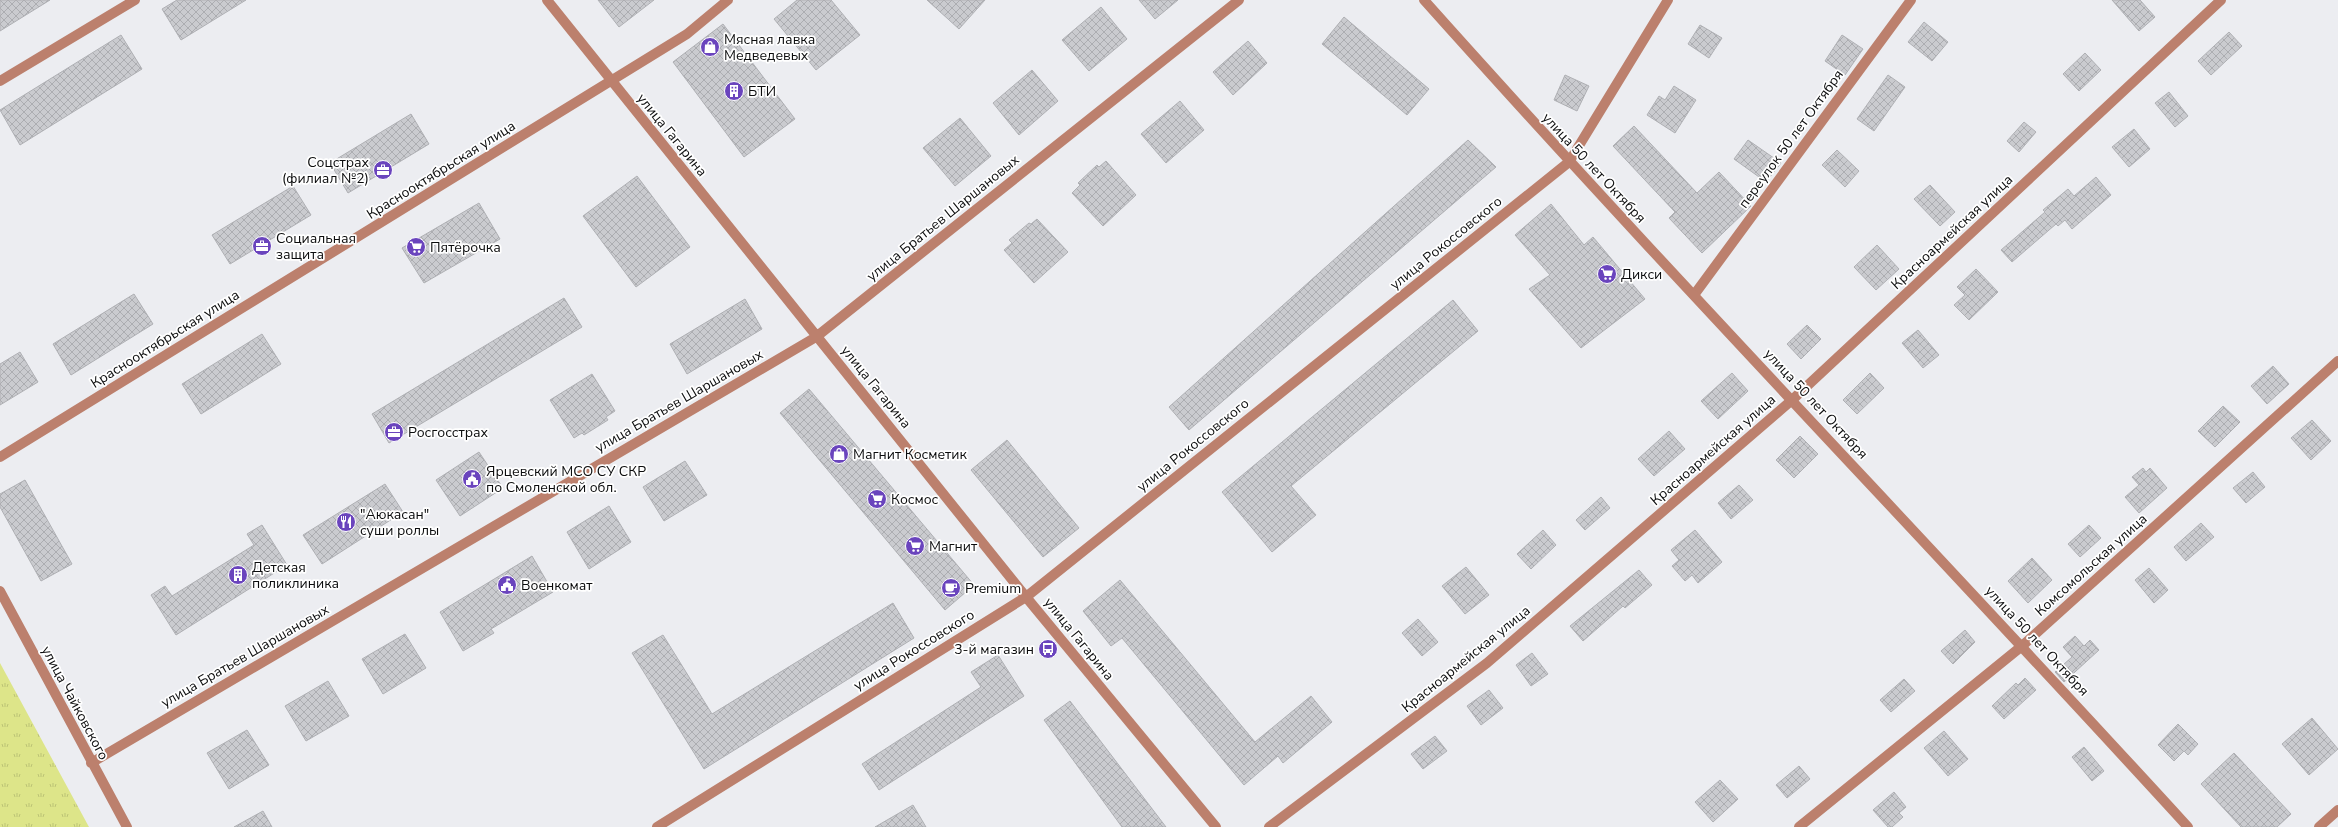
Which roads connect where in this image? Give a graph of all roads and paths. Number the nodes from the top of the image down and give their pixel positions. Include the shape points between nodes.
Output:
1 (135, 0) edge
2 (547, 0) edge
3 (728, 0) edge
4 (1239, 0) edge
5 (1424, 0) edge
6 (1668, 0) edge
7 (1911, 0) edge
8 (2221, 0) edge
9 (0, 81) edge
10 (611, 81) junction
11 (1569, 162) junction
12 (1694, 295) junction
13 (816, 337) junction
14 (2338, 361) edge
15 (1792, 400) junction
16 (0, 457) edge
17 (0, 591) edge
18 (1026, 596) junction
19 (2022, 646) junction
20 (91, 763) junction
21 (2338, 810) edge
22 (127, 827) edge
23 (657, 827) edge
24 (1216, 827) edge
25 (1269, 827) edge
26 (1799, 827) edge
27 (2188, 827) edge
28 (2319, 827) edge

1 - 9 street
2 - 10 street, улица Гагарина
3 - 10 street, Краснооктябрьская улица via 687,34
4 - 13 street, улица Братьев Шаршановых
5 - 11 street, улица 50 лет Октября
6 - 11 street, улица Рокоссовского
7 - 12 street, переулок 50 лет Октября
8 - 15 street, Красноармейская улица
10 - 13 street, улица Гагарина
10 - 16 street, Краснооктябрьская улица
11 - 12 street, улица 50 лет Октября
11 - 18 street, улица Рокоссовского
12 - 15 street, улица 50 лет Октября
13 - 18 street, улица Гагарина
13 - 20 street, улица Братьев Шаршановых
14 - 19 street, Комсомольская улица
15 - 19 street, улица 50 лет Октября
15 - 25 street, Красноармейская улица via 1488,663
17 - 20 street, улица Чайковского
18 - 23 street, улица Рокоссовского
18 - 24 street, улица Гагарина
19 - 26 street, Комсомольская улица
19 - 27 street, улица 50 лет Октября
20 - 22 street, улица Чайковского
21 - 28 street

